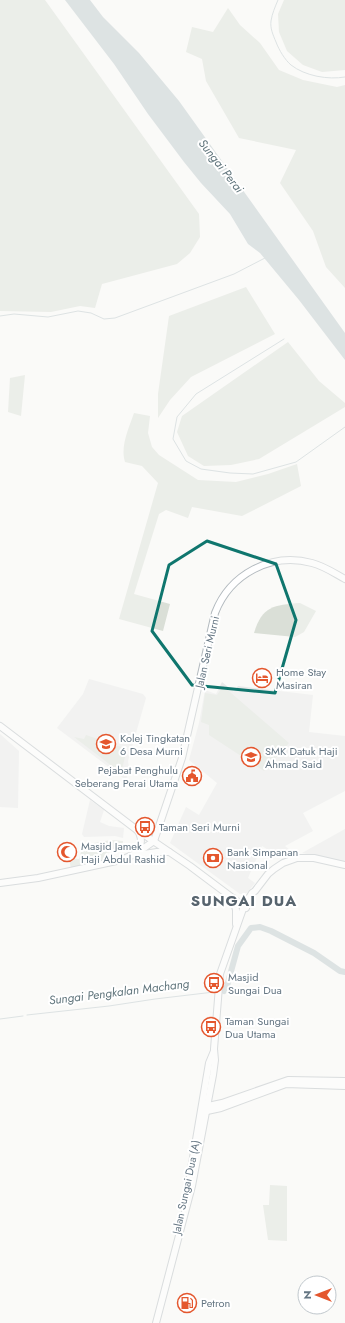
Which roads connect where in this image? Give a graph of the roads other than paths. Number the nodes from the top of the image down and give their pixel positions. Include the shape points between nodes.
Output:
1 (345, 579) edge
2 (0, 726) edge
3 (138, 830) junction
4 (154, 841) junction
5 (171, 852) junction
6 (134, 855) junction
7 (345, 865) edge
8 (0, 883) edge
9 (255, 891) junction
10 (250, 896) junction
11 (233, 898) junction
12 (244, 909) junction
13 (236, 926) junction
14 (214, 1049) junction
15 (345, 1081) edge
16 (345, 1086) edge
17 (210, 1094) junction
18 (222, 1106) junction
19 (205, 1108) junction
20 (204, 1126) junction
21 (152, 1323) edge
22 (156, 1323) edge

1 - 4 main road, Jalan Seri Murni via 312,563 280,561 264,564 249,571 227,591 218,605 182,758
2 - 3 main road
3 - 4 main road
3 - 6 main road via 140,847
4 - 5 main road
4 - 6 main road
5 - 6 main road
5 - 11 main road
6 - 8 main road via 38,878
7 - 9 main road via 314,858 297,858 274,868
9 - 10 main road
9 - 12 main road
10 - 11 main road via 242,899
10 - 12 main road
11 - 12 main road
11 - 13 main road
12 - 13 main road, Jalan Sungai Dua (A)
13 - 14 main road, Jalan Sungai Dua (A) via 220,974
14 - 17 main road, Jalan Sungai Dua (A)
14 - 19 main road, Jalan Sungai Dua (A) via 209,1063
15 - 18 main road via 288,1080
16 - 18 main road via 286,1084
17 - 18 main road via 213,1100
17 - 19 main road, Jalan Sungai Dua (A)
18 - 19 main road
18 - 20 main road via 213,1112
19 - 20 main road, Jalan Sungai Dua (A)
19 - 21 main road, Jalan Sungai Dua (A) via 188,1186
20 - 22 main road, Jalan Sungai Dua (A) via 192,1186

